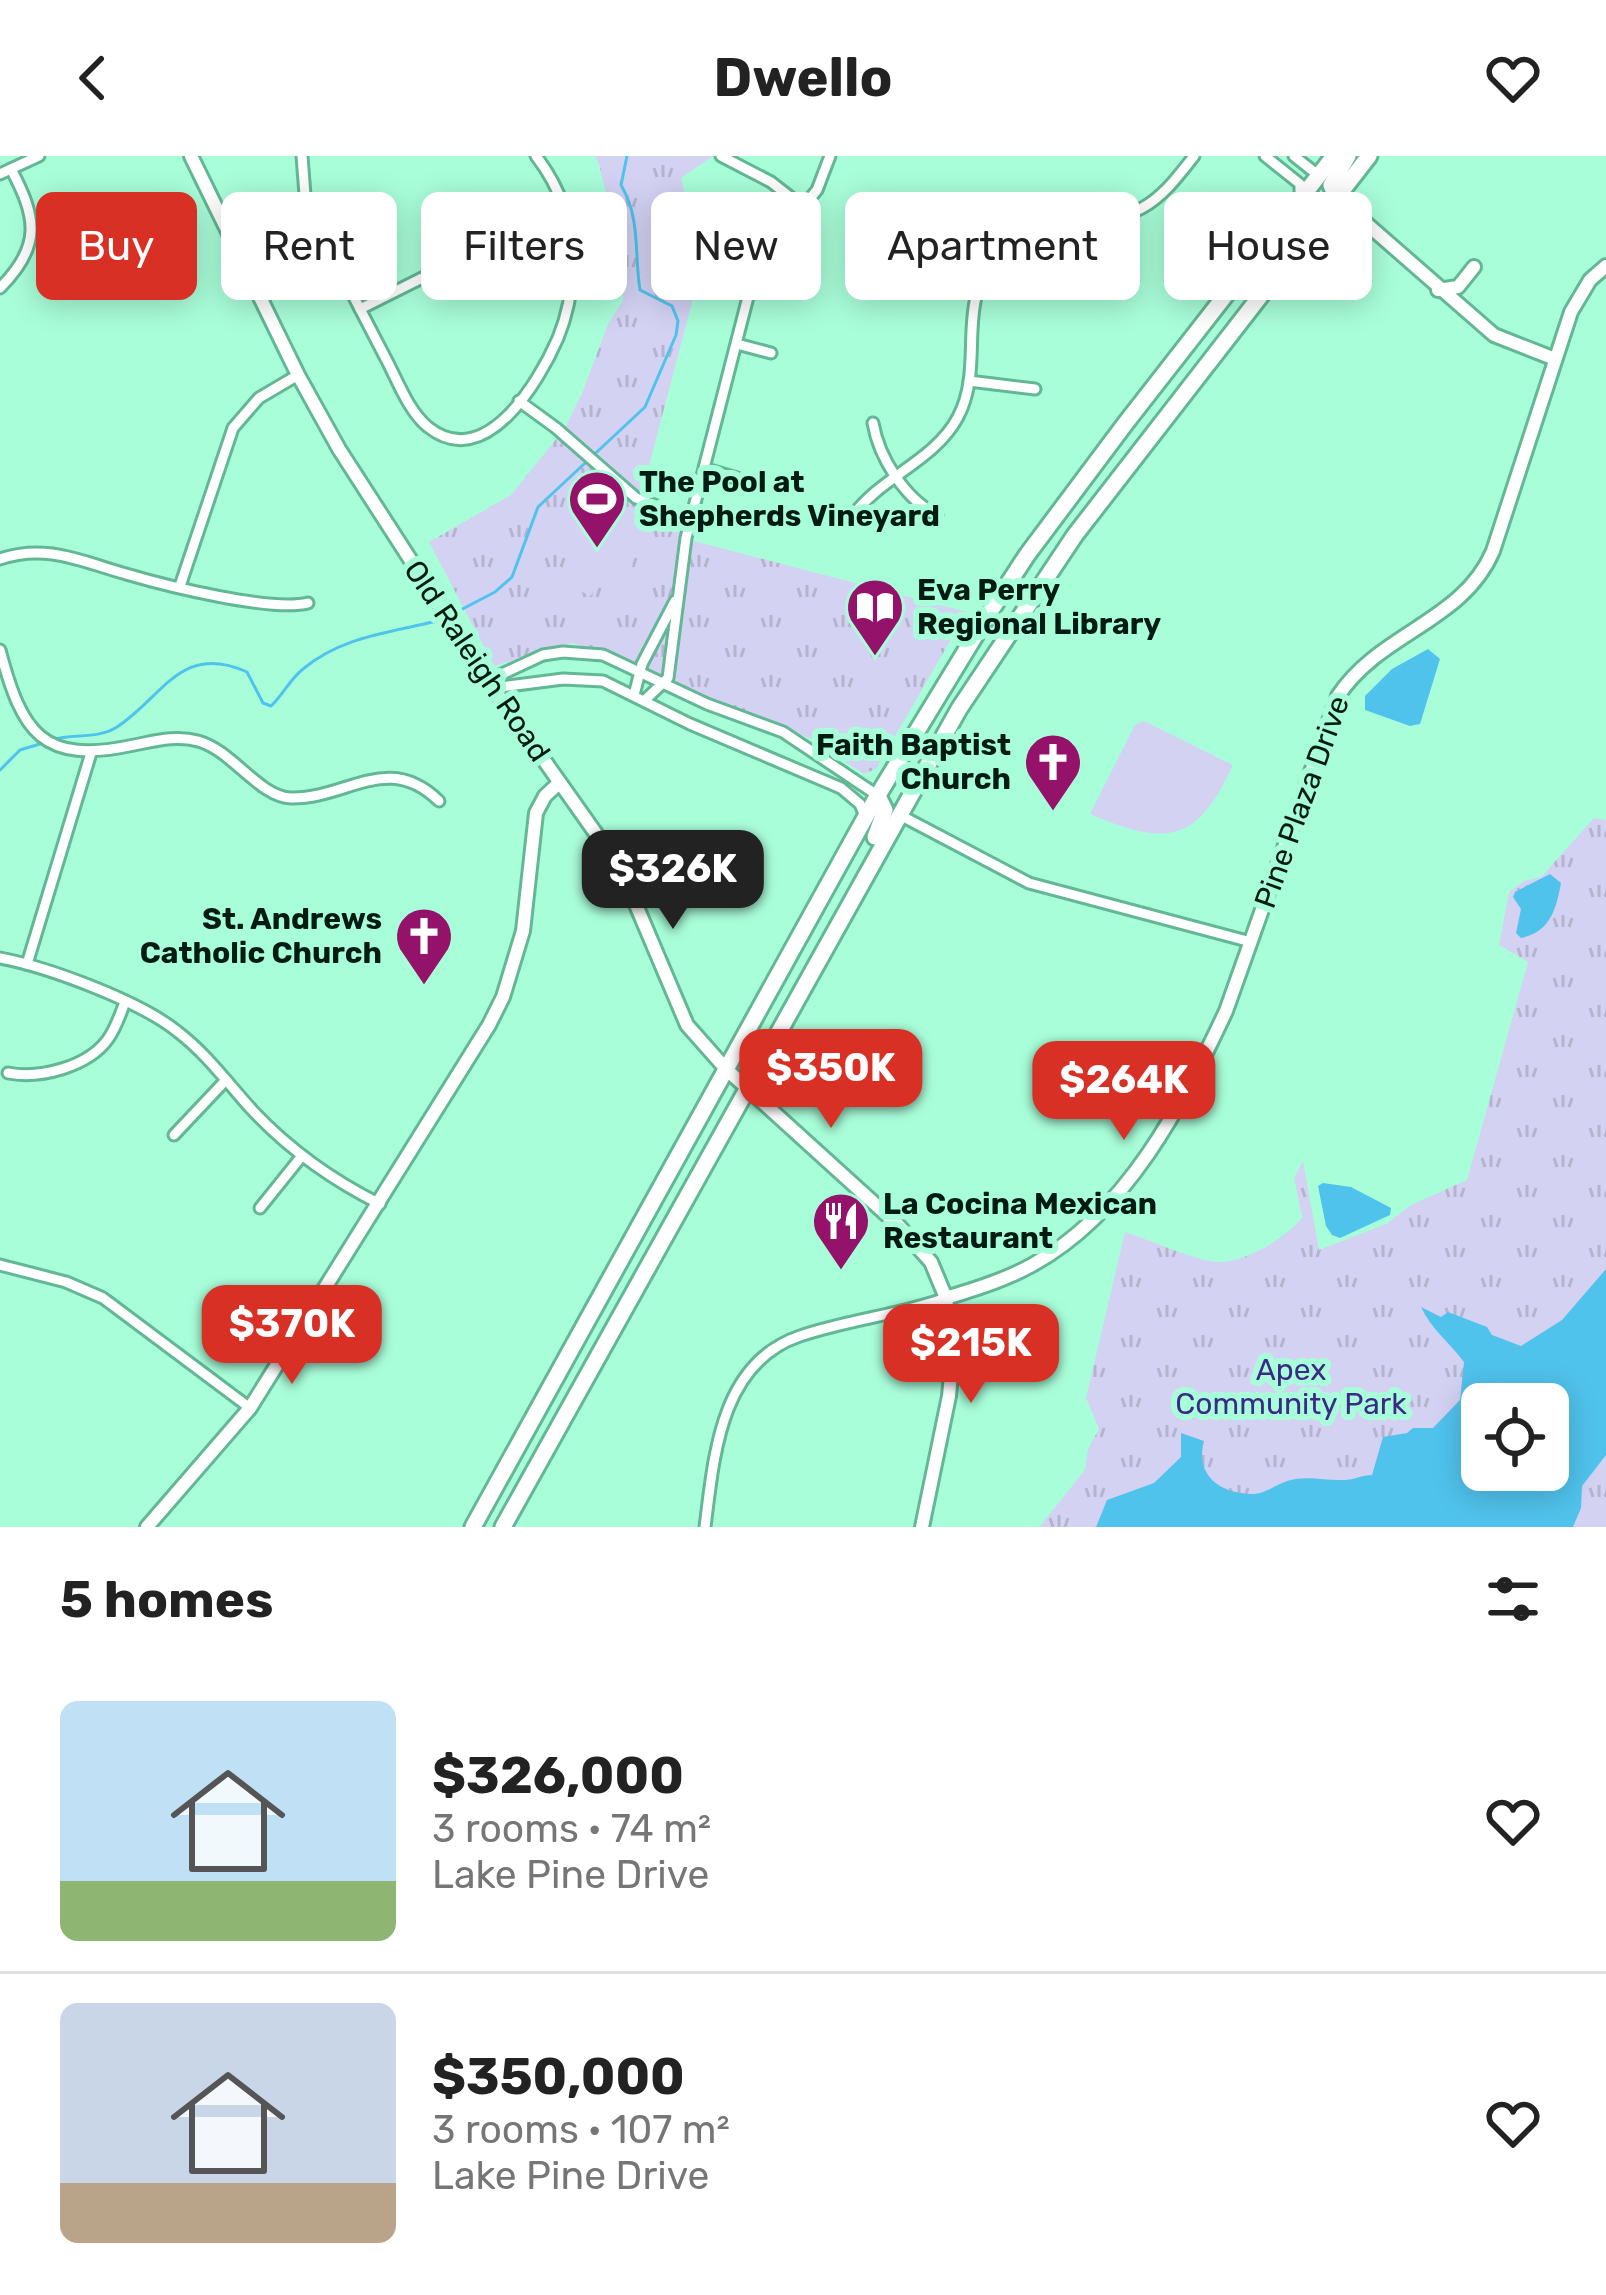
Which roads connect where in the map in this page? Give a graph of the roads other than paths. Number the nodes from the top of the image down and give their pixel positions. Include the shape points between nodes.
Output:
1 (39, 156) edge
2 (190, 156) edge
3 (302, 156) edge
4 (536, 156) edge
5 (721, 156) edge
6 (830, 156) edge
7 (1194, 156) edge
8 (1265, 156) edge
9 (1294, 156) edge
10 (1334, 156) edge
11 (1348, 156) edge
12 (1369, 156) edge
13 (6, 172) edge
14 (1318, 175) junction
15 (305, 192) edge
16 (784, 192) edge
17 (814, 192) edge
18 (1300, 192) edge
19 (1305, 192) edge
20 (1334, 192) edge
21 (1340, 192) edge
22 (1140, 207) edge
23 (221, 219) edge
24 (1372, 230) edge
25 (1606, 266) edge
26 (1474, 267) dead end
27 (421, 279) edge
28 (0, 288) edge
29 (1438, 290) junction
30 (261, 300) edge
31 (355, 300) edge
32 (748, 300) edge
33 (975, 300) edge
34 (1223, 300) edge
35 (1255, 300) edge
36 (360, 310) junction
37 (1234, 327) junction
38 (737, 344) junction
39 (771, 352) dead end
40 (1555, 359) junction
41 (298, 375) junction
42 (969, 381) junction
43 (1035, 389) dead end
44 (518, 401) junction
45 (873, 422) dead end
46 (706, 470) junction
47 (897, 475) junction
48 (736, 478) dead end
49 (937, 515) dead end
50 (852, 517) dead end
51 (691, 519) junction
52 (0, 559) edge
53 (180, 586) junction
54 (678, 596) junction
55 (308, 603) dead end
56 (0, 650) edge
57 (639, 670) junction
58 (664, 683) junction
59 (946, 683) junction
60 (493, 688) junction
61 (640, 698) junction
62 (91, 753) junction
63 (559, 783) junction
64 (878, 796) junction
65 (439, 801) dead end
66 (898, 814) junction
67 (864, 821) junction
68 (848, 905) junction
69 (1251, 942) junction
70 (0, 958) edge
71 (27, 964) junction
72 (125, 1002) junction
73 (726, 1069) junction
74 (8, 1073) dead end
75 (225, 1081) junction
76 (746, 1087) junction
77 (174, 1135) dead end
78 (301, 1157) junction
79 (380, 1204) junction
80 (260, 1208) dead end
81 (0, 1265) edge
82 (946, 1298) junction
83 (250, 1408) junction
84 (147, 1527) edge
85 (472, 1527) edge
86 (503, 1527) edge
87 (705, 1527) edge
88 (922, 1527) edge

1 - 13 street
2 - 23 street, Old Raleigh Road
3 - 15 street
4 - 44 street via 564,208 573,267 560,334
5 - 16 street
6 - 17 street
7 - 22 street
8 - 18 street
9 - 14 street
10 - 14 highway
11 - 20 highway
12 - 21 highway
13 - 28 street via 31,212 32,236
14 - 19 highway
14 - 37 highway via 1318,204
24 - 29 street
25 - 40 street, Pine Plaza Drive via 1579,295
26 - 29 street via 1458,287
27 - 36 street
29 - 40 street via 1499,338
30 - 41 street, Old Raleigh Road
31 - 36 street
32 - 38 street
33 - 42 street
34 - 59 highway via 1027,555
35 - 37 highway
36 - 44 street via 418,417 434,431 461,440 480,436
37 - 66 highway via 1049,572
38 - 39 street
38 - 46 street
40 - 69 street, Pine Plaza Drive via 1482,573 1451,606 1370,657 1338,695
41 - 53 street via 259,398 233,428
41 - 60 street, Old Raleigh Road
42 - 43 street
42 - 47 street via 942,440
44 - 51 street via 636,498
45 - 47 street
46 - 48 street
46 - 51 street
47 - 49 street via 914,501
47 - 50 street
51 - 54 street
52 - 53 street via 59,553
53 - 55 street via 289,608
54 - 57 street
54 - 58 street
56 - 62 street via 28,723 53,744
57 - 58 street
57 - 60 street via 603,655 551,652 511,668
57 - 61 street
58 - 61 street
58 - 64 street via 783,732
59 - 64 highway
59 - 66 highway via 892,793
60 - 61 street via 591,679
60 - 63 street, Old Raleigh Road
61 - 67 street via 841,788 865,811
62 - 65 street via 184,738 213,746 281,797 390,778 416,782
62 - 71 street
63 - 73 street via 631,893 687,1025
63 - 79 street, Old Raleigh Road via 532,831 526,916 502,997
64 - 67 highway
64 - 68 highway via 885,810
66 - 68 highway
66 - 69 street via 1029,883
67 - 73 highway
68 - 76 highway
69 - 82 street, Pine Plaza Drive via 1202,1060 1118,1193 1033,1264
70 - 71 street
71 - 72 street
72 - 74 street via 109,1039 85,1058 33,1076
72 - 75 street via 178,1031
73 - 76 street
73 - 85 highway
75 - 77 street
75 - 78 street
76 - 82 street via 920,1246
76 - 86 highway
78 - 79 street
78 - 80 street
79 - 83 street, Old Raleigh Road
81 - 83 street via 103,1298
82 - 87 street via 795,1338 754,1365 717,1444
82 - 88 street via 952,1370
83 - 84 street, Old Raleigh Road

